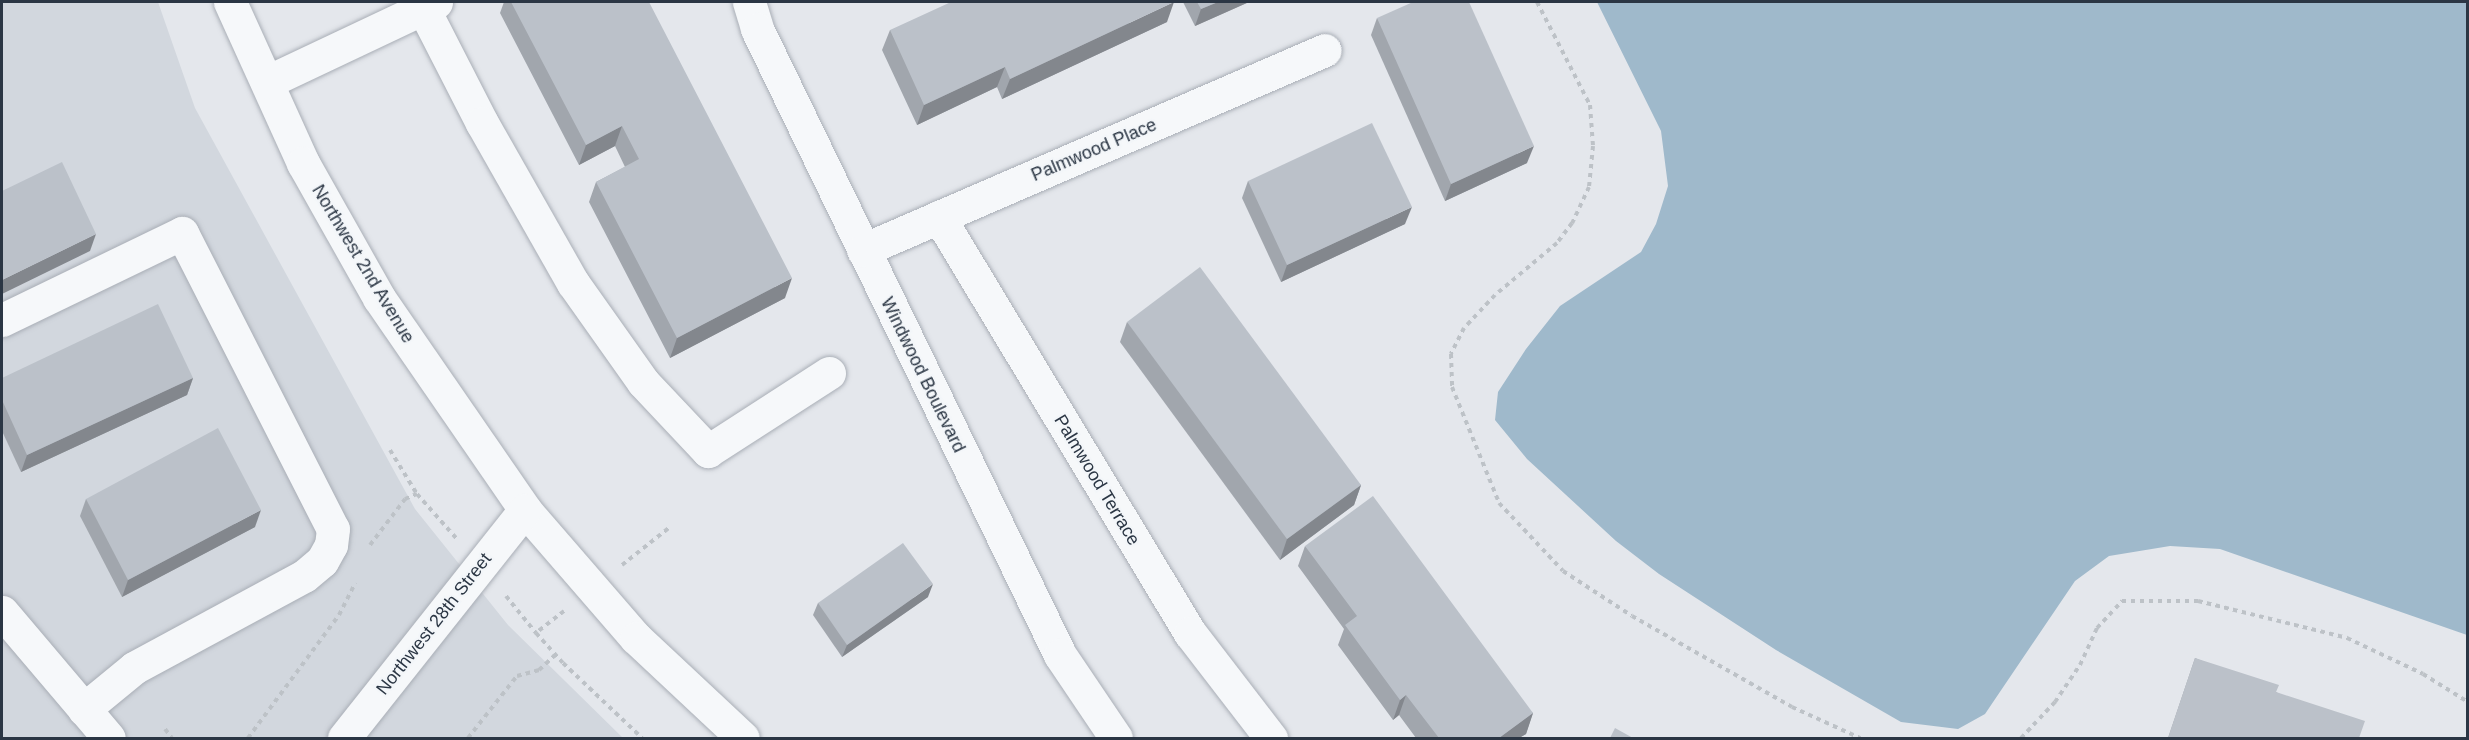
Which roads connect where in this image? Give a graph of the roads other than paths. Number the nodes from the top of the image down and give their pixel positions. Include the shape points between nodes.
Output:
1 (230, 2) edge
2 (748, 2) edge
3 (426, 4) edge
4 (1325, 50) dead end
5 (267, 82) junction
6 (939, 217) junction
7 (862, 250) junction
8 (2, 320) edge
9 (829, 373) dead end
10 (525, 510) junction
11 (4, 619) edge
12 (84, 709) junction
13 (1267, 737) edge
14 (110, 738) edge
15 (344, 738) edge
16 (743, 738) edge
17 (1116, 738) edge

1 - 5 street, Northwest 2nd Avenue
2 - 7 street, Windwood Boulevard via 757,29
3 - 5 street
3 - 9 street via 483,123 573,283 643,382 708,451
4 - 6 street, Palmwood Place
5 - 10 street, Northwest 2nd Avenue via 303,163 380,298
6 - 7 street, Palmwood Place
6 - 13 street, Palmwood Terrace via 1190,633
7 - 17 street, Windwood Boulevard via 1060,655
8 - 12 street via 182,233 333,529 331,545 322,561 304,576 134,668
10 - 15 street, Northwest 28th Street
10 - 16 street, Northwest 2nd Avenue via 636,638
11 - 12 street
12 - 14 street

